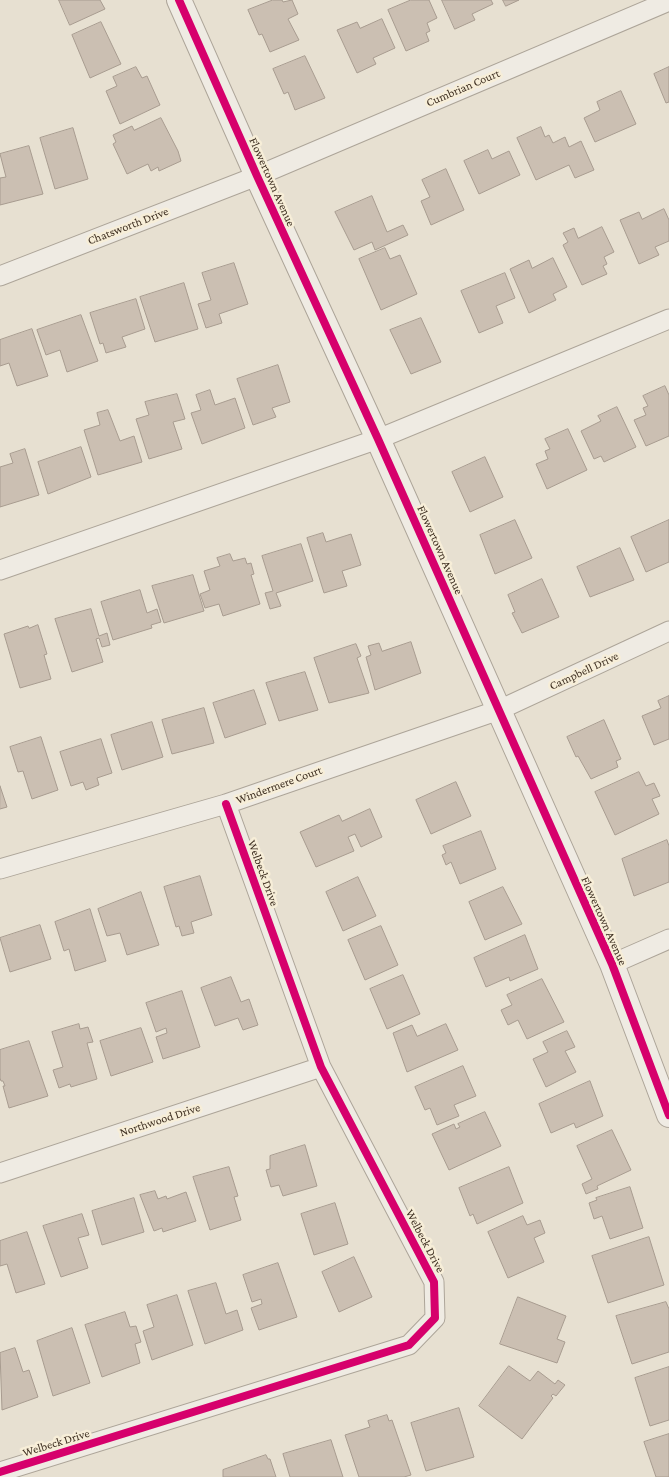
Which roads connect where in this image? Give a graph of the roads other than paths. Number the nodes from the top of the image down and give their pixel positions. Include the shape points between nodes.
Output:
1 (179, 0) edge
2 (669, 1) edge
3 (257, 176) junction
4 (0, 276) edge
5 (669, 319) edge
6 (378, 439) junction
7 (0, 570) edge
8 (669, 631) edge
9 (499, 710) junction
10 (226, 804) junction
11 (0, 869) edge
12 (669, 939) edge
13 (612, 964) junction
14 (321, 1066) junction
15 (669, 1115) edge
16 (0, 1174) edge
17 (0, 1472) edge

1 - 3 street, Flowertown Avenue
2 - 3 street, Cumbrian Court
3 - 4 street, Chatsworth Drive
3 - 6 street, Flowertown Avenue
5 - 6 street
6 - 7 street
6 - 9 street, Flowertown Avenue
8 - 9 street, Campbell Drive
9 - 10 street, Windermere Court
9 - 13 street, Flowertown Avenue
10 - 11 street, Windermere Court
10 - 14 street, Welbeck Drive
12 - 13 street
13 - 15 street, Flowertown Avenue
14 - 16 street, Northwood Drive
14 - 17 street, Welbeck Drive via 434,1282 435,1318 409,1345

